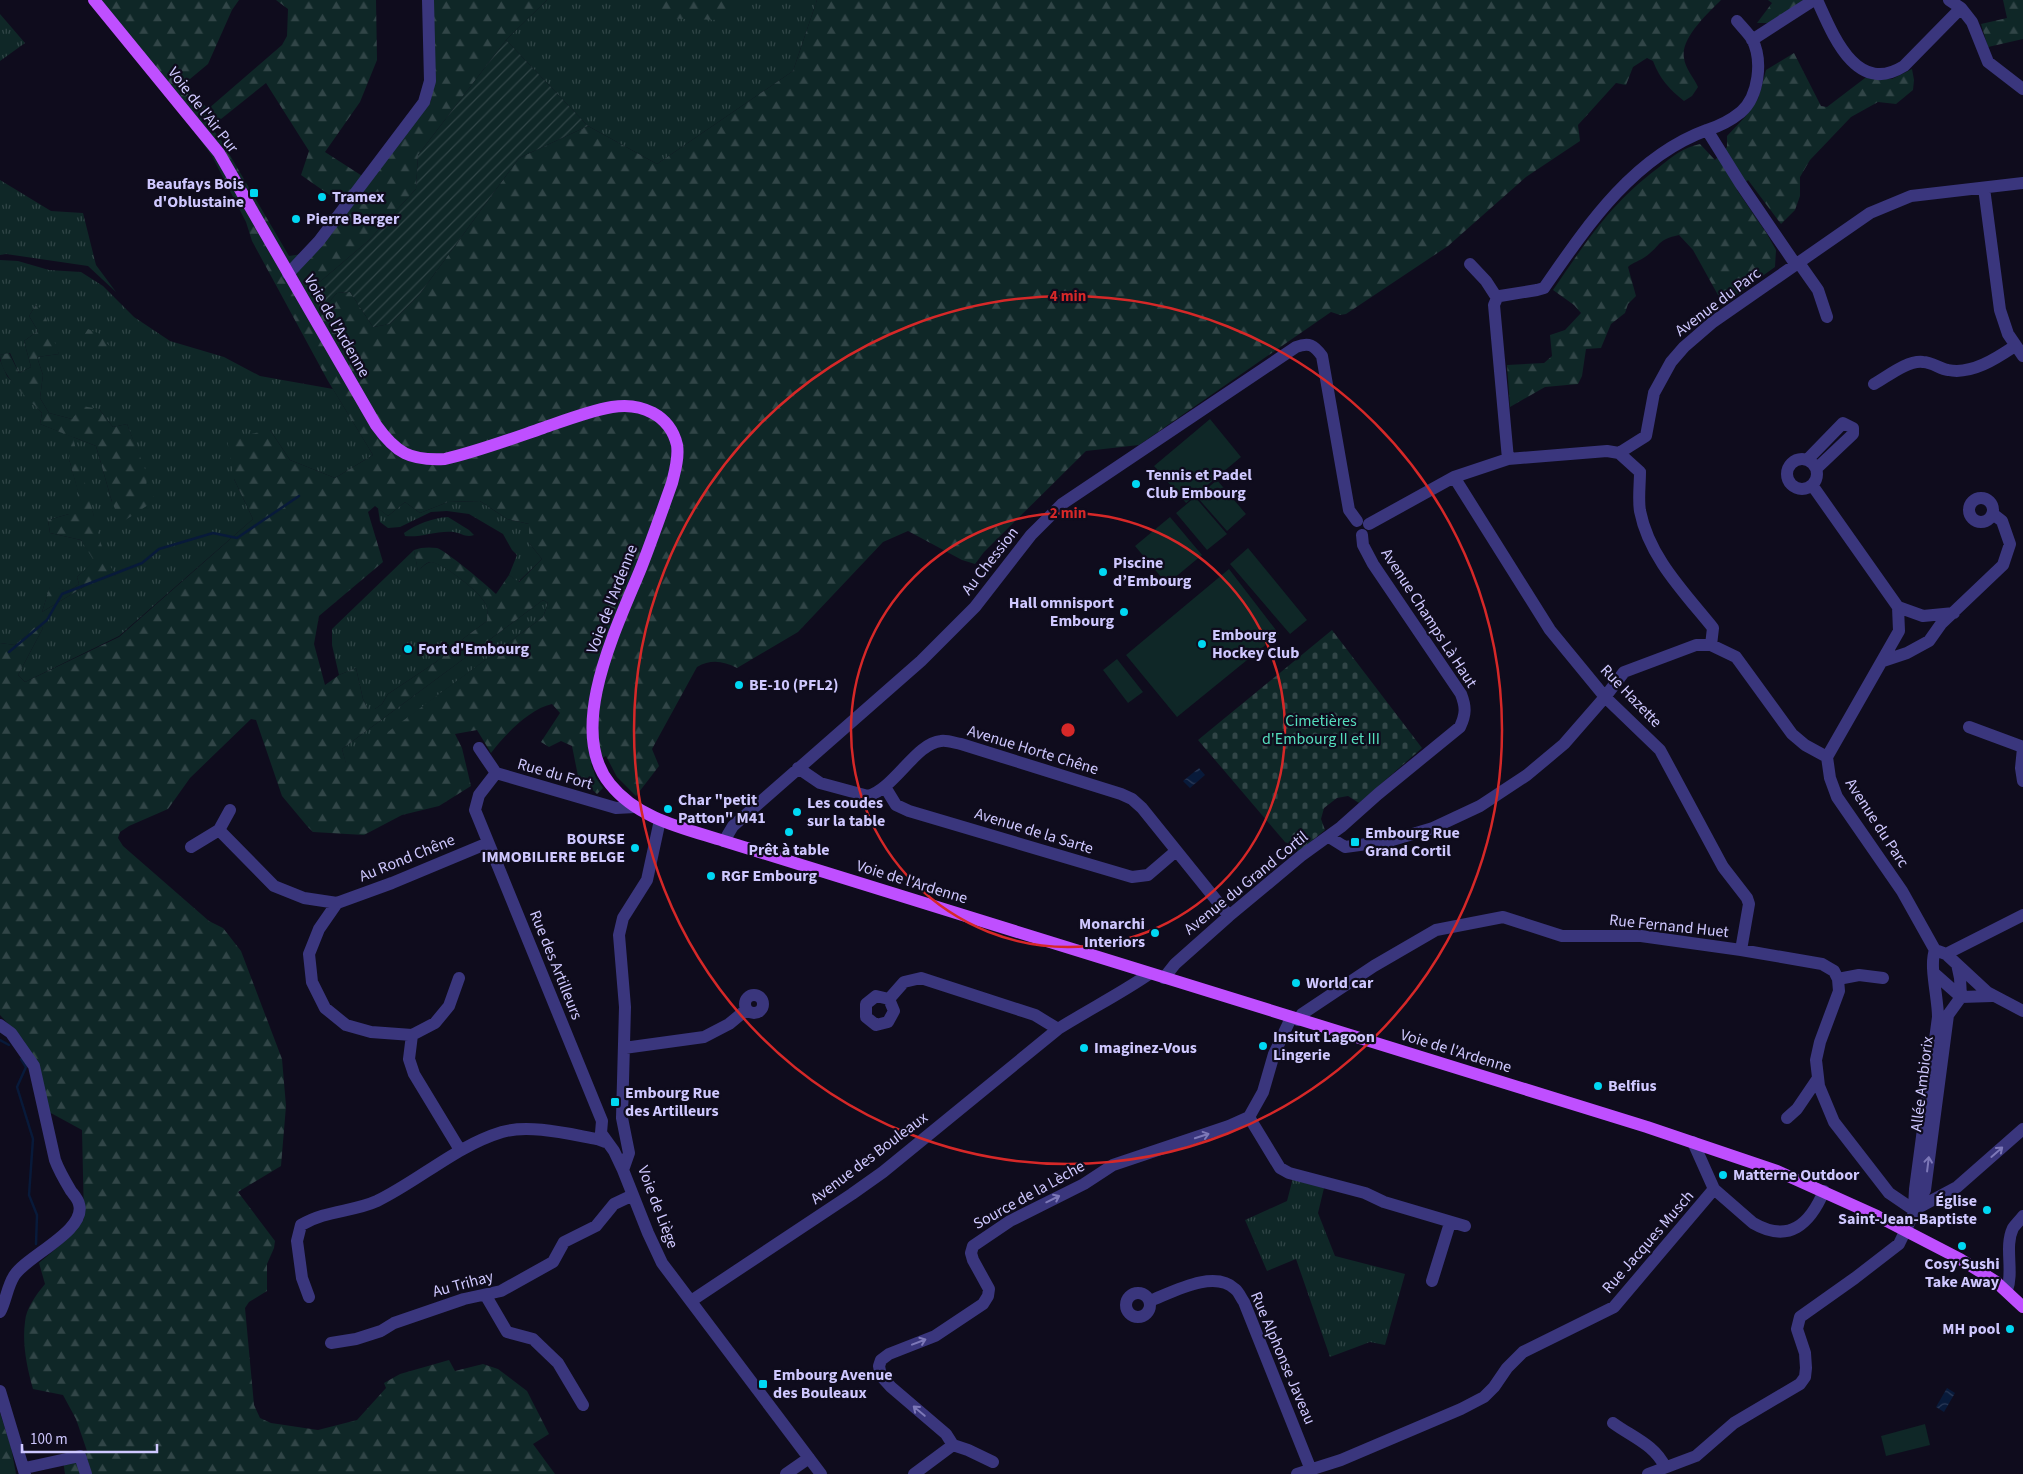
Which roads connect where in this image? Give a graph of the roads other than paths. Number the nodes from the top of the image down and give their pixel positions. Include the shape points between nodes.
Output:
1 (94, 0) edge
2 (428, 0) edge
3 (1815, 0) edge
4 (1949, 0) edge
5 (1961, 8) junction
6 (1737, 21) dead end
7 (1752, 40) junction
8 (2020, 82) edge
9 (1707, 130) junction
10 (2023, 183) edge
11 (1984, 188) junction
12 (1470, 264) dead end
13 (1797, 264) junction
14 (288, 274) junction
15 (1497, 298) junction
16 (1827, 317) dead end
17 (1314, 345) joint
18 (2015, 346) junction
19 (2023, 356) edge
20 (1874, 384) dead end
21 (1619, 453) junction
22 (1508, 459) junction
23 (1807, 460) junction
24 (1816, 470) junction
25 (1454, 477) junction
26 (1812, 485) junction
27 (1993, 514) dead end
28 (1362, 527) junction
29 (1898, 607) junction
30 (1954, 613) junction
31 (1711, 645) junction
32 (1883, 661) junction
33 (1605, 697) junction
34 (1969, 726) dead end
35 (479, 748) dead end
36 (2023, 748) edge
37 (1827, 757) junction
38 (798, 768) junction
39 (496, 773) junction
40 (2023, 780) edge
41 (885, 787) junction
42 (635, 807) junction
43 (230, 810) dead end
44 (660, 820) junction
45 (218, 830) junction
46 (1329, 837) junction
47 (724, 841) junction
48 (488, 843) junction
49 (191, 847) dead end
50 (1176, 851) junction
51 (337, 903) junction
52 (2023, 915) edge
53 (1229, 916) junction
54 (1741, 950) junction
55 (1940, 952) junction
56 (1957, 964) junction
57 (1149, 974) junction
58 (1935, 974) junction
59 (459, 978) dead end
60 (1164, 978) junction
61 (1883, 978) dead end
62 (1838, 979) junction
63 (1992, 996) junction
64 (1961, 998) junction
65 (889, 1000) dead end
66 (746, 1010) dead end
67 (2023, 1012) edge
68 (1294, 1019) junction
69 (0, 1025) edge
70 (1058, 1030) junction
71 (412, 1035) junction
72 (624, 1048) junction
73 (1818, 1078) junction
74 (1249, 1117) junction
75 (1787, 1118) dead end
76 (2023, 1129) edge
77 (606, 1142) junction
78 (1692, 1142) junction
79 (460, 1150) junction
80 (623, 1170) junction
81 (1714, 1189) junction
82 (1824, 1191) junction
83 (633, 1195) junction
84 (1914, 1210) junction
85 (2023, 1216) edge
86 (1450, 1223) junction
87 (1465, 1226) dead end
88 (1906, 1230) junction
89 (1432, 1281) dead end
90 (2007, 1290) junction
91 (486, 1296) junction
92 (309, 1297) dead end
93 (690, 1301) junction
94 (1150, 1301) dead end
95 (2023, 1307) edge
96 (0, 1312) edge
97 (332, 1343) dead end
98 (0, 1392) edge
99 (583, 1405) dead end
100 (1613, 1423) dead end
101 (953, 1445) junction
102 (809, 1458) junction
103 (994, 1462) dead end
104 (1665, 1467) junction
105 (1311, 1470) junction
106 (25, 1471) edge
107 (86, 1474) edge
108 (786, 1474) edge
109 (821, 1474) edge
110 (914, 1474) edge
111 (1297, 1474) edge
112 (1648, 1474) edge

1 - 14 main road, Voie de l'Air Pur via 219,153
2 - 14 street via 430,81 424,102 319,241
3 - 5 street via 1851,61 1861,70 1875,74 1895,72 1904,66
3 - 7 street
4 - 5 street
5 - 8 street via 1972,22 1988,62
6 - 7 street
7 - 9 street via 1758,60 1758,77 1749,101 1725,124
9 - 13 street
9 - 15 street via 1685,139 1623,185 1597,214 1544,288
10 - 11 street, Avenue du Parc
11 - 13 street, Avenue du Parc via 1911,196 1870,214
11 - 18 street via 1997,297
12 - 15 street
13 - 16 street via 1818,290
13 - 21 street, Avenue du Parc via 1713,322 1684,347 1654,392 1646,436
14 - 42 main road, Voie de l'Ardenne via 376,425 386,439 404,454 427,460 445,459 613,407 633,406 650,410 671,429 677,446 672,483 605,663 592,720 594,745 603,773
15 - 22 street via 1494,305
17 - 28 street, Avenue Champs Là Haut via 1324,362 1349,510
17 - 38 street, Au Chession via 1296,347 1062,504 1031,535 975,607 921,662
18 - 19 street
18 - 20 street via 1994,360 1966,370 1949,371 1923,362 1914,363
21 - 22 street via 1607,451
21 - 31 street via 1640,472 1640,509 1647,537 1663,566 1713,628
22 - 25 street
23 - 24 street
23 - 24 street via 1843,423 1853,428 1854,434
23 - 26 street via 1792,462 1787,477 1797,488 1805,489
24 - 26 street
25 - 28 street
25 - 33 street, Rue Hazette via 1550,630
26 - 29 street
27 - 30 street via 2002,521 2010,544 2007,554 2002,565
28 - 46 street, Avenue Champs Là Haut via 1363,545 1373,564 1460,694 1466,716 1460,727
29 - 30 street via 1923,616
29 - 32 street via 1900,631
30 - 32 street via 1941,624 1929,642
31 - 33 street, Avenue du Grand Cortil via 1696,645 1624,672
31 - 37 street via 1736,658 1792,734
32 - 37 street
33 - 46 street, Avenue du Grand Cortil via 1564,744 1527,776 1480,806 1433,828 1389,841 1345,847
33 - 54 street, Rue Hazette via 1660,750 1723,867 1747,898 1749,904
34 - 36 street
35 - 39 street, Rue du Fort
36 - 40 street
37 - 55 street, Avenue du Parc via 1837,797 1902,890
38 - 41 street, Avenue Horte Chêne via 820,783 868,796
38 - 47 street, Au Chession via 733,826
39 - 42 street, Rue du Fort via 616,808
39 - 48 street, Rue des Artilleurs via 479,795 475,810
41 - 50 street, Avenue de la Sarte via 896,805 909,811 1132,877 1148,875
41 - 50 street, Avenue Horte Chêne via 921,750 940,740 961,744 1132,799
42 - 44 main road, Voie de l'Ardenne
43 - 45 street
44 - 47 main road, Voie de l'Ardenne
44 - 72 street, Voie de Liège via 647,880 623,918 620,929
45 - 49 street
45 - 51 street, Au Rond Chêne via 274,886 304,898
46 - 53 street, Avenue du Grand Cortil
47 - 57 main road, Voie de l'Ardenne
48 - 51 street, Au Rond Chêne
48 - 77 street, Rue des Artilleurs via 602,1121 601,1133
50 - 53 street, Avenue Horte Chêne
51 - 71 street via 309,954 312,982 325,1008 346,1025 371,1032
52 - 55 street
53 - 60 street, Avenue du Grand Cortil via 1175,964
54 - 62 street, Rue Fernand Huet via 1822,964 1834,971
54 - 68 street, Rue Fernand Huet via 1626,935 1562,936 1503,917 1436,930
55 - 56 street, Avenue du Parc
55 - 58 street, Avenue du Parc via 1932,959
56 - 63 street, Avenue du Parc
56 - 64 street
57 - 60 main road, Voie de l'Ardenne
57 - 70 street, Avenue des Bouleaux
58 - 64 street
58 - 84 street, Allée Ambiorix via 1938,1017
59 - 71 street via 449,1006 435,1023
60 - 68 main road, Voie de l'Ardenne
61 - 62 street via 1859,975
62 - 73 street via 1839,991 1816,1060
63 - 64 street
63 - 67 street, Avenue du Parc
84 -> 64 street, Allée Ambiorix via 1925,1190 1948,1015
65 - 70 street via 904,982 921,978 1036,1015
66 - 72 street via 729,1024 704,1037
68 - 74 street via 1278,1046 1263,1092
68 - 78 main road, Voie de l'Ardenne
69 - 96 street via 11,1033 34,1066 54,1160 79,1203 80,1212 73,1225 14,1276
70 - 93 street, Avenue des Bouleaux via 883,1172
71 - 79 street via 409,1059 414,1074
72 - 80 street, Voie de Liège via 622,1118 629,1154
73 - 75 street
73 - 84 street via 1834,1122 1889,1193
74 - 86 street via 1280,1168
101 -> 74 street, Source de la Lèche via 946,1434 891,1387 879,1366 889,1354 935,1336 983,1304 989,1289 972,1260 973,1246 1010,1220 1084,1184 1113,1165
84 -> 76 street via 1957,1187
77 - 79 street via 597,1138 531,1130 502,1132
77 - 80 street, Rue des Artilleurs
78 - 81 street, Rue Jacques Musch
78 - 82 main road, Voie de l'Ardenne
79 - 92 street via 376,1201 314,1217 301,1225 297,1241 302,1278
80 - 83 street, Voie de Liège
81 - 82 street via 1753,1223 1781,1232 1796,1230 1806,1221
81 - 105 street, Rue Jacques Musch via 1614,1307 1523,1352 1494,1387 1472,1404
82 - 88 main road, Voie de l'Ardenne
83 - 91 street, Au Trihay via 614,1204 596,1226 564,1242 553,1262
83 - 93 street, Voie de Liège via 656,1252
84 - 88 street, Allée Ambiorix
85 - 90 street via 2010,1239
86 - 87 street
86 - 89 street
88 - 90 main road, Voie de l'Ardenne via 1960,1259
88 - 104 street, Allée Ambiorix via 1899,1244 1800,1317 1797,1329 1806,1368 1805,1378 1800,1384 1734,1423 1696,1456
90 - 95 main road, Voie de l'Ardenne
91 - 97 street, Au Trihay via 450,1303 394,1323 381,1331
91 - 99 street via 507,1332 533,1339 558,1363
93 - 102 street, Voie de Liège
94 - 105 street, Rue Alphonse Javeau via 1208,1280 1219,1280 1236,1289
98 - 106 street
100 - 104 street via 1654,1450
101 - 103 street
101 - 110 street
102 - 108 street
102 - 109 street, Voie de Liège
104 - 112 street, Allée Ambiorix
105 - 111 street, Rue Jacques Musch
106 - 107 street via 80,1456

